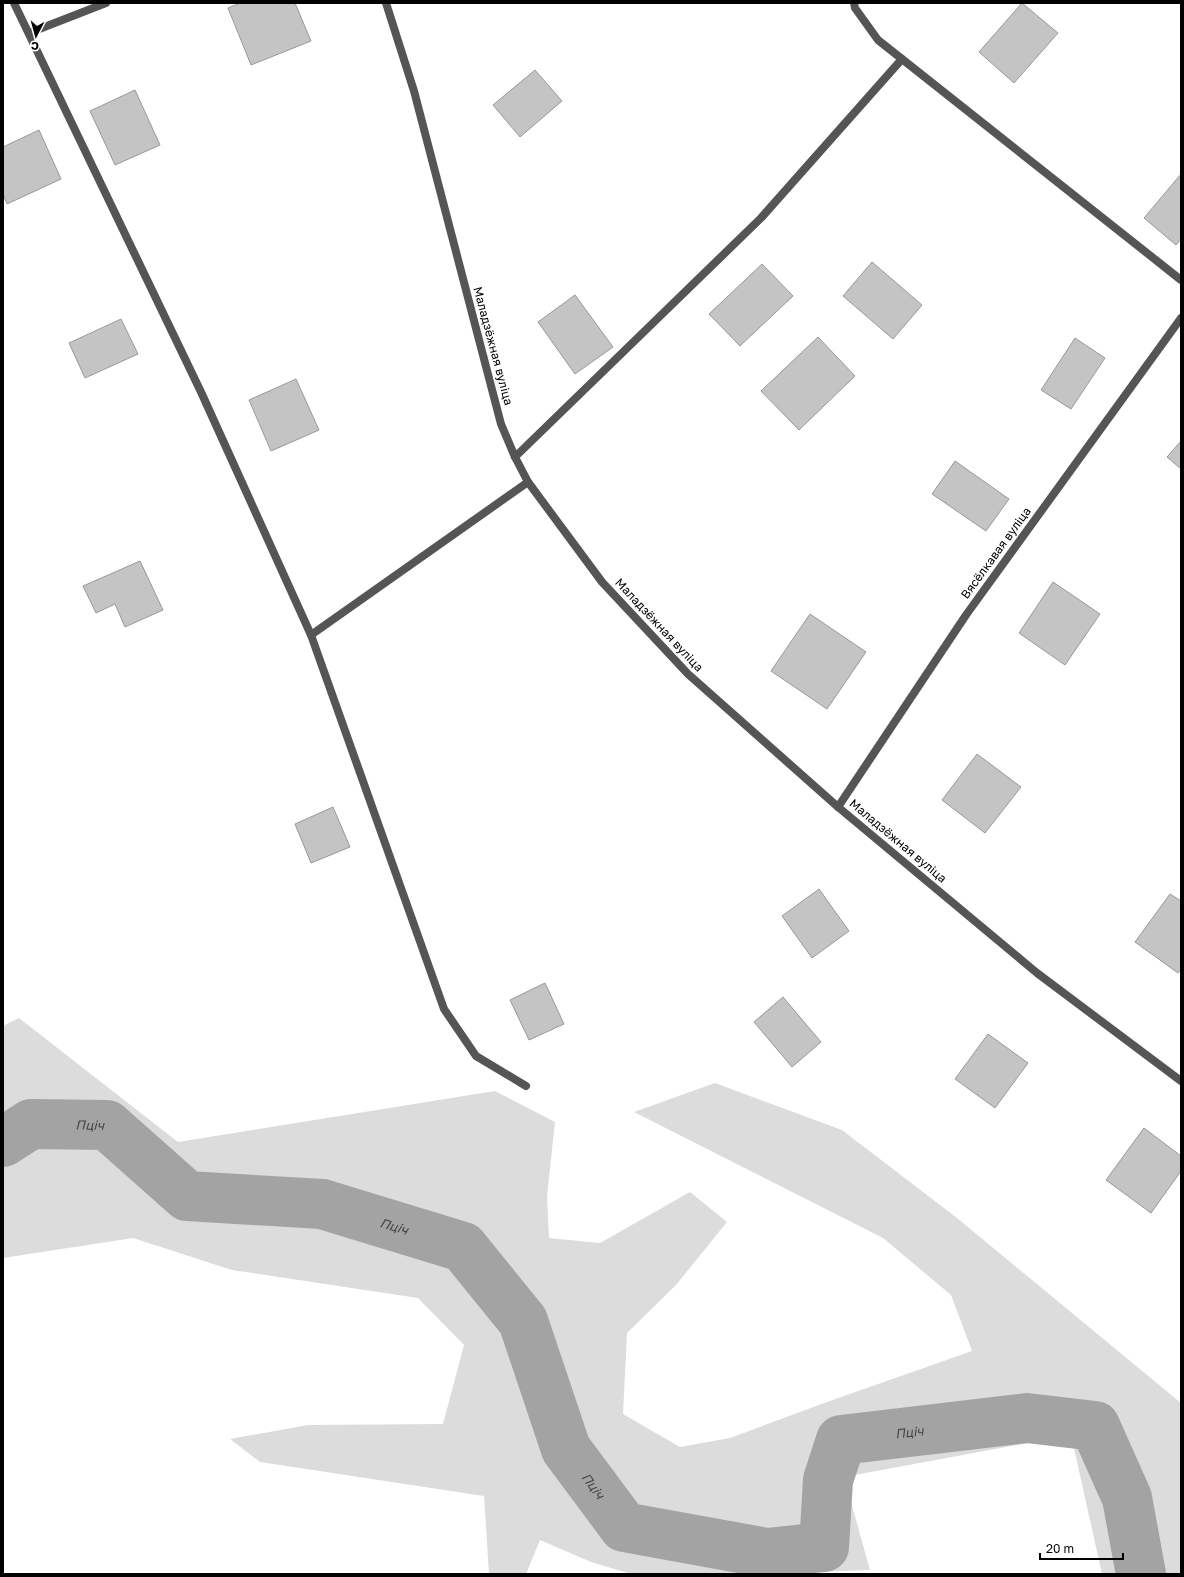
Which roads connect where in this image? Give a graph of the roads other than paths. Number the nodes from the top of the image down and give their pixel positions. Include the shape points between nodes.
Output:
1 (14, 3) edge
2 (106, 3) edge
3 (386, 3) edge
4 (854, 3) edge
5 (29, 33) junction
6 (902, 59) junction
7 (1181, 280) edge
8 (1181, 318) edge
9 (514, 457) junction
10 (528, 482) junction
11 (311, 635) junction
12 (838, 807) junction
13 (1181, 1081) edge
14 (526, 1086) dead end

1 - 5 street
2 - 5 street
3 - 9 street, Маладзёжная вуліца via 414,91 501,424
4 - 6 street via 878,40
5 - 11 street via 201,392
6 - 7 street
6 - 9 street via 761,218
8 - 12 street, Вясёлкавая вуліца via 966,615
9 - 10 street, Маладзёжная вуліца
10 - 11 street
10 - 12 street, Маладзёжная вуліца via 602,582 688,674
11 - 14 street via 444,1009 476,1056
12 - 13 street, Маладзёжная вуліца via 1037,972

